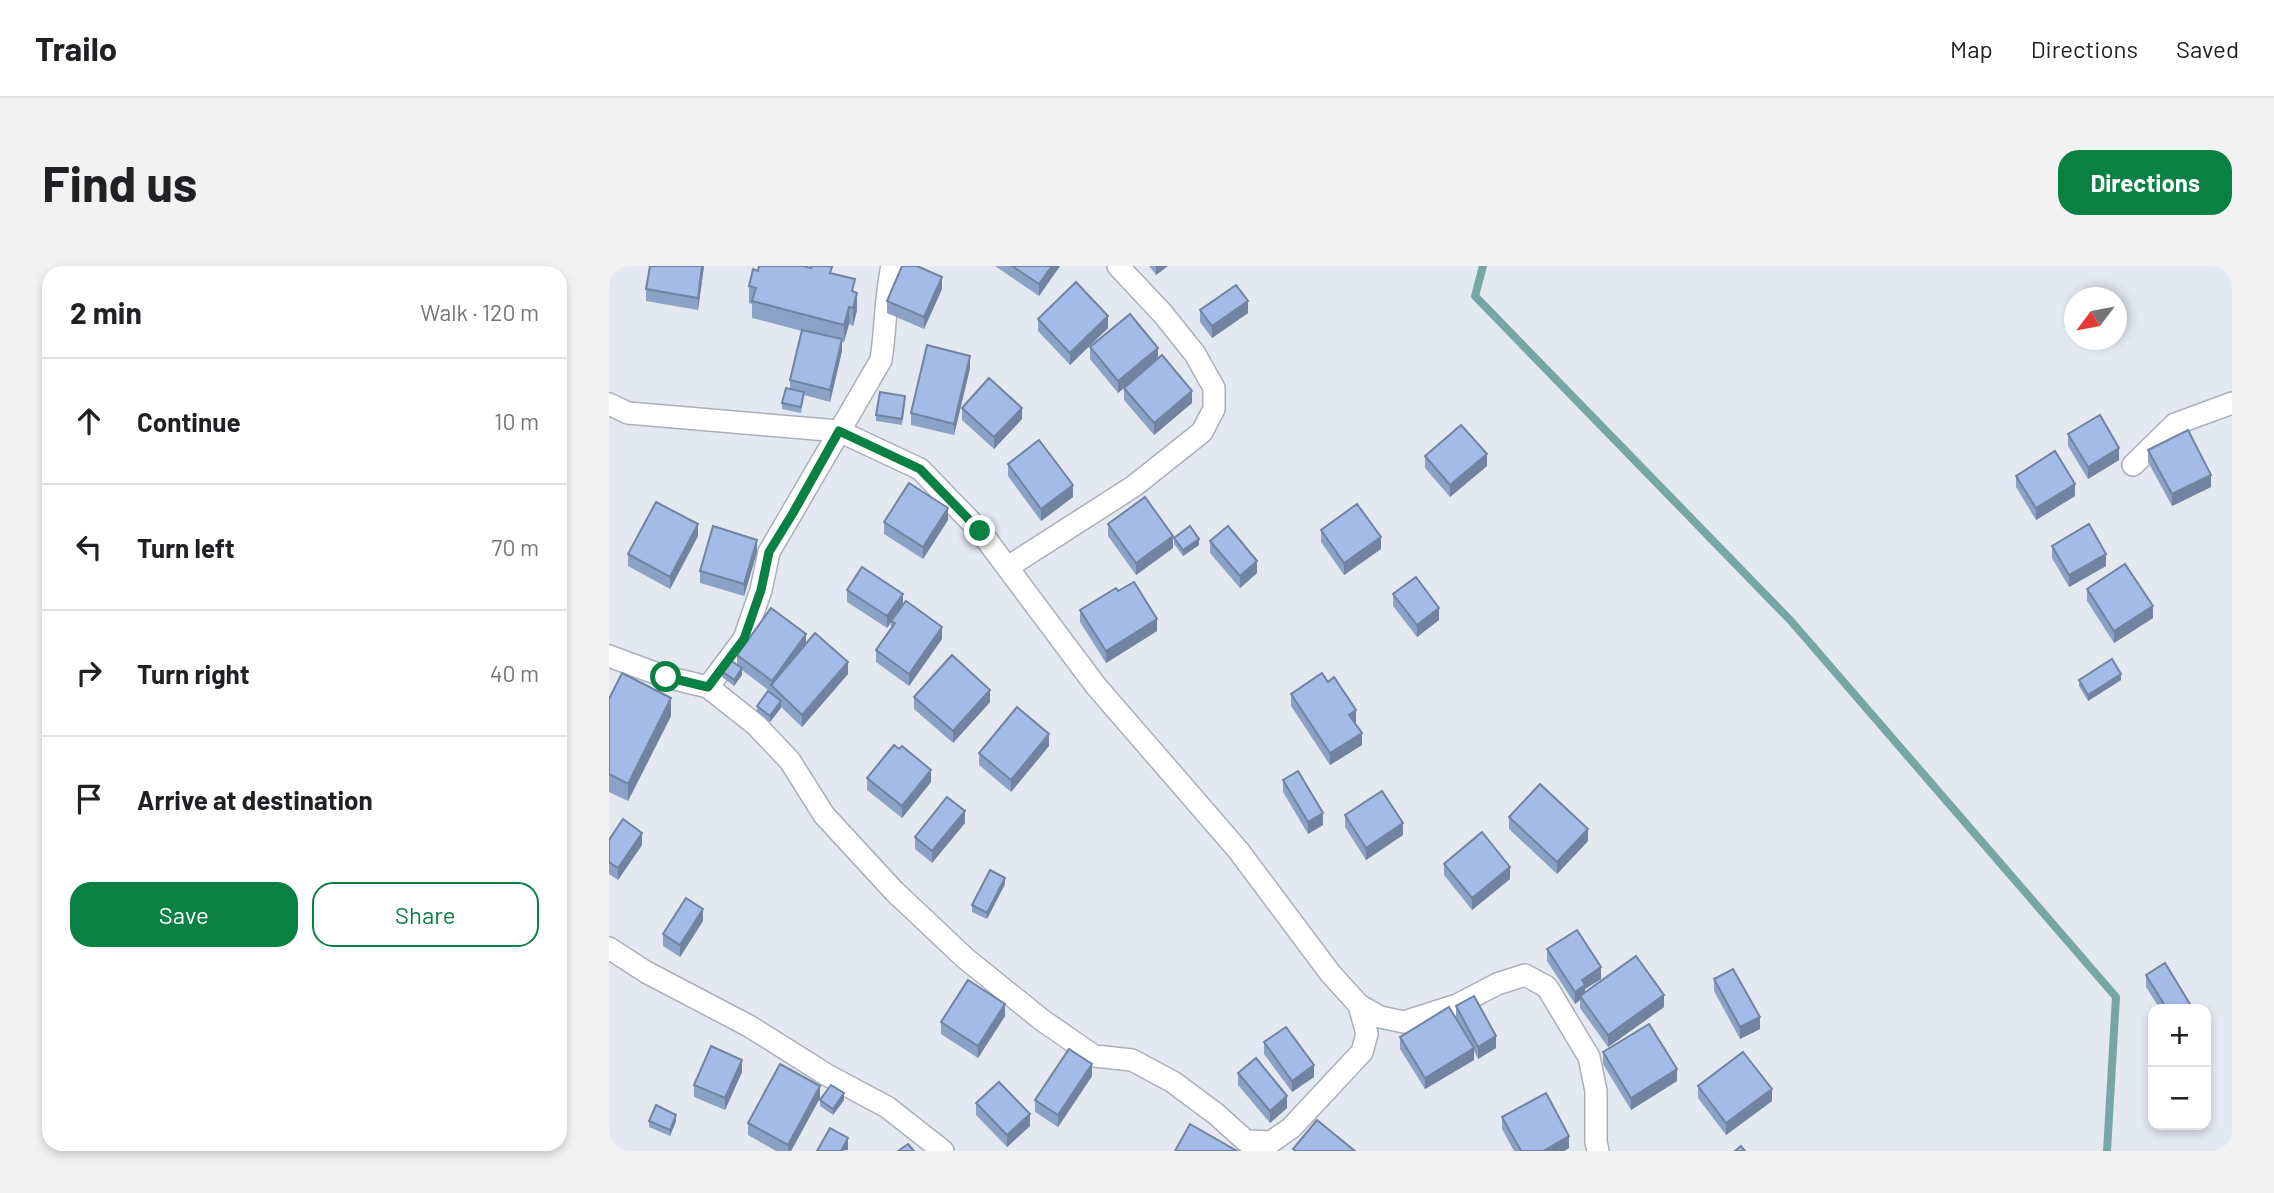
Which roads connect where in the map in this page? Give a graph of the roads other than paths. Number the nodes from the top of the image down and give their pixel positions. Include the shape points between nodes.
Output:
1 (892, 266) edge
2 (1118, 266) edge
3 (2232, 403) edge
4 (609, 404) edge
5 (839, 431) junction
6 (2133, 465) dead end
7 (1008, 567) junction
8 (609, 656) edge
9 (708, 687) junction
10 (609, 948) edge
11 (1359, 1005) junction
12 (943, 1151) edge
13 (1598, 1151) edge

1 - 5 street via 881,360
2 - 7 street via 1195,354 1214,388 1214,409 1202,432 1134,486
3 - 6 street via 2175,424
4 - 5 street via 628,413
5 - 7 street via 920,469
5 - 9 street via 769,552 744,639
7 - 11 street via 1096,685 1238,850 1330,974
8 - 9 street
9 - 11 street via 756,725 790,761 824,815 894,891 965,958 1094,1056 1132,1060 1173,1082 1246,1141 1271,1142 1291,1128 1362,1052 1367,1034
10 - 12 street via 887,1107
11 - 13 street via 1404,1023 1525,975 1548,987 1589,1057 1597,1091

